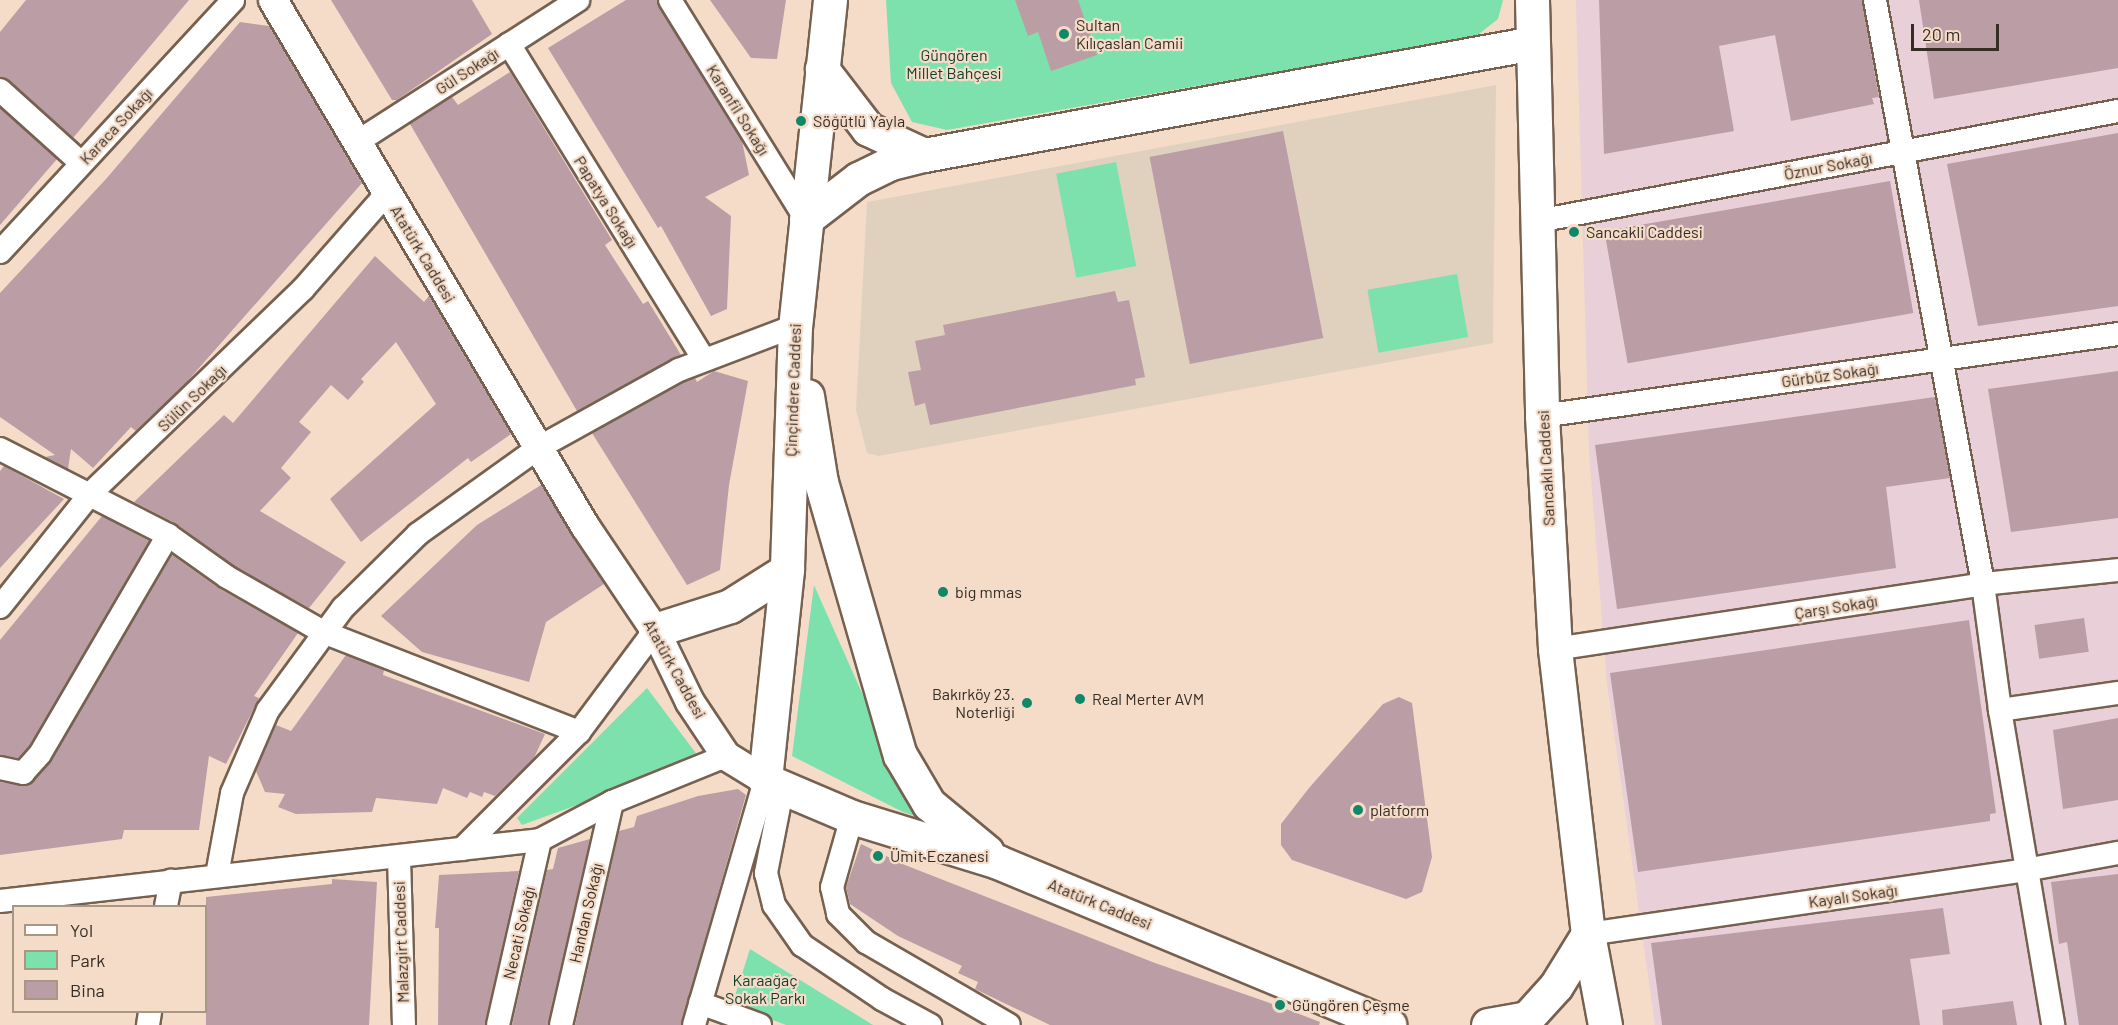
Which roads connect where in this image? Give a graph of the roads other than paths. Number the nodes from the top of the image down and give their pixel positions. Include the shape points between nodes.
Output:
1 (233, 0) edge
2 (273, 0) edge
3 (578, 0) edge
4 (670, 0) edge
5 (830, 0) edge
6 (1532, 0) edge
7 (1875, 0) edge
8 (1533, 43) junction
9 (509, 44) junction
10 (822, 69) junction
11 (0, 90) edge
12 (2118, 111) edge
13 (357, 142) junction
14 (1903, 152) junction
15 (924, 155) junction
16 (81, 163) junction
17 (387, 193) junction
18 (806, 219) junction
19 (1538, 221) junction
20 (0, 252) edge
21 (795, 326) junction
22 (2118, 334) edge
23 (1942, 359) junction
24 (704, 360) junction
25 (1542, 416) junction
26 (538, 448) junction
27 (0, 449) edge
28 (90, 494) junction
29 (168, 535) junction
30 (787, 570) junction
31 (2118, 570) edge
32 (1983, 584) junction
33 (0, 607) edge
34 (655, 630) junction
35 (323, 632) junction
36 (1555, 649) junction
37 (2118, 693) edge
38 (2000, 710) junction
39 (579, 732) junction
40 (726, 756) junction
41 (0, 768) edge
42 (774, 783) junction
43 (612, 802) junction
44 (852, 817) junction
45 (540, 840) junction
46 (462, 849) junction
47 (2118, 853) edge
48 (399, 858) junction
49 (998, 862) junction
50 (2025, 870) junction
51 (217, 875) junction
52 (171, 880) junction
53 (0, 901) edge
54 (166, 905) edge
55 (1588, 934) junction
56 (697, 1014) edge
57 (1390, 1024) edge
58 (404, 1025) edge
59 (498, 1025) edge
60 (561, 1025) edge
61 (760, 1025) edge
62 (930, 1025) edge
63 (1009, 1025) edge
64 (1488, 1025) edge
65 (1605, 1025) edge
66 (2053, 1025) edge

1 - 16 street, Karaca Sokağı
2 - 13 street, Atatürk Caddesi
3 - 9 street, Gül Sokağı
4 - 18 street, Karanfil Sokağı
5 - 10 main road, Çinçindere Caddesi
6 - 8 main road, Sancaklı Caddesi
7 - 14 street
8 - 15 main road
8 - 19 main road, Sancaklı Caddesi
9 - 13 street, Gül Sokağı
9 - 24 street, Papatya Sokağı
10 - 15 main road via 868,129
10 - 18 main road, Çinçindere Caddesi
11 - 16 street
12 - 14 street, Öznur Sokağı
13 - 17 street, Atatürk Caddesi
14 - 19 street, Öznur Sokağı
14 - 23 street
15 - 18 main road via 891,163 858,179
16 - 20 street, Karaca Sokağı
17 - 26 street, Atatürk Caddesi
17 - 28 street, Sülün Sokağı via 303,289
18 - 21 main road, Çinçindere Caddesi
19 - 25 main road, Sancaklı Caddesi
21 - 24 street
21 - 30 main road, Çinçindere Caddesi
21 - 49 main road via 821,482 900,755 929,804
22 - 23 street, Gürbüz Sokağı
23 - 25 street, Gürbüz Sokağı
23 - 32 street
24 - 26 street
25 - 36 main road, Sancaklı Caddesi
26 - 34 street, Atatürk Caddesi
26 - 35 street via 418,534
27 - 28 street
28 - 29 street
28 - 33 street, Sülün Sokağı
29 - 35 street via 227,577
29 - 41 street via 40,754 23,772
30 - 34 main road via 730,606
30 - 42 main road, Çinçindere Caddesi
31 - 32 street, Çarşı Sokağı
32 - 36 street, Çarşı Sokağı
32 - 38 street
34 - 39 street
34 - 40 street, Atatürk Caddesi via 690,702
35 - 39 street
35 - 51 street via 268,710 232,793
36 - 55 main road, Sancaklı Caddesi
37 - 38 street
38 - 50 street
39 - 46 street
40 - 42 street, Atatürk Caddesi
40 - 43 street
42 - 44 main road, Atatürk Caddesi
42 - 56 street
42 - 62 street via 766,873 774,905 802,945 882,999
43 - 45 street
43 - 60 street, Handan Sokağı
44 - 49 main road, Atatürk Caddesi
44 - 63 street via 832,887 838,914 866,942
45 - 46 street
45 - 59 street, Necati Sokağı
46 - 48 street
47 - 50 street, Kayalı Sokağı
48 - 51 street
48 - 58 street, Malazgirt Caddesi
49 - 57 main road, Atatürk Caddesi
50 - 55 street, Kayalı Sokağı
50 - 66 street
51 - 52 street
52 - 53 street
52 - 54 street
55 - 64 main road via 1556,986 1527,1018
55 - 65 main road, Sancaklı Caddesi
56 - 61 street

